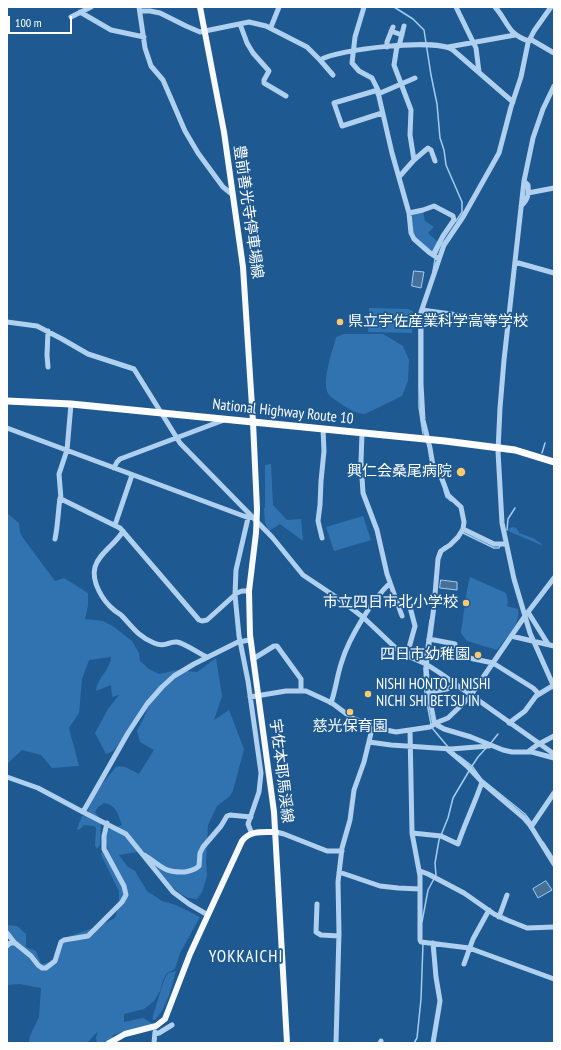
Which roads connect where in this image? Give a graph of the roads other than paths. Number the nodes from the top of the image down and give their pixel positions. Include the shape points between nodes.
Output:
1 (91, 7) edge
2 (200, 7) edge
3 (279, 7) edge
4 (364, 7) edge
5 (456, 7) edge
6 (495, 7) edge
7 (551, 7) edge
8 (139, 9) edge
9 (80, 12) junction
10 (71, 17) dead end
11 (240, 24) junction
12 (404, 26) dead end
13 (271, 27) junction
14 (205, 30) junction
15 (402, 35) junction
16 (515, 35) junction
17 (144, 37) junction
18 (530, 40) junction
19 (474, 44) junction
20 (398, 46) junction
21 (387, 47) junction
22 (448, 47) junction
23 (354, 51) junction
24 (554, 53) edge
25 (320, 60) junction
26 (479, 72) junction
27 (333, 75) dead end
28 (414, 78) dead end
29 (401, 85) junction
30 (553, 89) edge
31 (378, 92) junction
32 (286, 96) dead end
33 (513, 102) junction
34 (382, 114) junction
35 (414, 160) junction
36 (435, 161) dead end
37 (399, 177) junction
38 (524, 182) junction
39 (554, 188) edge
40 (528, 193) junction
41 (233, 195) junction
42 (521, 206) junction
43 (409, 213) junction
44 (433, 255) junction
45 (439, 259) junction
46 (515, 262) junction
47 (554, 273) edge
48 (422, 310) junction
49 (7, 322) edge
50 (508, 322) junction
51 (48, 331) junction
52 (48, 367) dead end
53 (7, 400) edge
54 (71, 404) junction
55 (161, 413) junction
56 (225, 420) junction
57 (254, 422) junction
58 (7, 428) edge
59 (324, 429) junction
60 (362, 433) junction
61 (177, 438) junction
62 (428, 439) junction
63 (498, 447) junction
64 (67, 450) junction
65 (554, 462) edge
66 (114, 468) junction
67 (132, 475) junction
68 (60, 498) junction
69 (248, 518) junction
70 (257, 523) junction
71 (115, 525) junction
72 (463, 529) junction
73 (123, 531) junction
74 (322, 538) dead end
75 (55, 539) dead end
76 (506, 544) junction
77 (554, 578) edge
78 (390, 583) junction
79 (249, 591) junction
80 (235, 595) junction
81 (410, 607) dead end
82 (526, 615) junction
83 (402, 616) dead end
84 (364, 618) junction
85 (511, 636) junction
86 (429, 639) junction
87 (250, 640) junction
88 (240, 641) junction
89 (533, 641) junction
90 (548, 644) junction
91 (554, 646) edge
92 (407, 655) junction
93 (207, 657) junction
94 (253, 659) junction
95 (425, 663) junction
96 (493, 663) junction
97 (457, 685) junction
98 (554, 685) edge
99 (301, 690) junction
100 (429, 692) junction
101 (539, 694) junction
102 (471, 695) junction
103 (258, 696) junction
104 (250, 697) junction
105 (331, 702) junction
106 (509, 723) junction
107 (436, 724) junction
108 (373, 725) junction
109 (410, 730) junction
110 (554, 736) edge
111 (369, 742) junction
112 (539, 743) junction
113 (491, 745) junction
114 (409, 746) junction
115 (446, 749) junction
116 (529, 751) junction
117 (554, 754) edge
118 (554, 758) edge
119 (7, 777) edge
120 (482, 782) junction
121 (554, 793) edge
122 (83, 812) junction
123 (251, 817) junction
124 (107, 823) junction
125 (531, 827) junction
126 (276, 832) junction
127 (412, 832) junction
128 (252, 834) junction
129 (342, 851) junction
130 (142, 853) junction
131 (554, 864) edge
132 (420, 871) junction
133 (339, 872) junction
134 (420, 889) junction
135 (507, 896) dead end
136 (317, 904) dead end
137 (489, 910) junction
138 (208, 915) junction
139 (499, 917) junction
140 (554, 927) edge
141 (7, 933) edge
142 (338, 936) junction
143 (14, 942) junction
144 (433, 943) junction
145 (7, 946) edge
146 (469, 948) junction
147 (464, 964) dead end
148 (554, 979) edge
149 (172, 1024) dead end
150 (155, 1030) junction
151 (109, 1043) edge
152 (154, 1043) edge
153 (287, 1043) edge
154 (336, 1043) edge
155 (433, 1043) edge

1 - 9 street
2 - 14 main road, 豊前善光寺停車場線
3 - 13 street
4 - 23 street via 355,36
5 - 19 street
6 - 16 street
7 - 18 street
8 - 14 street via 160,13 200,32
8 - 17 street
9 - 10 street
9 - 17 street via 111,30
11 - 13 street via 255,23
11 - 14 street
11 - 32 street via 253,53 269,70 264,83
12 - 15 street
13 - 25 street via 307,47
14 - 41 main road, 豊前善光寺停車場線
15 - 20 street
15 - 21 street via 392,29
16 - 18 street
16 - 19 street
17 - 41 street via 151,66 163,80 185,131 223,187
18 - 24 street
18 - 33 street
19 - 22 street
19 - 26 street
20 - 21 street
20 - 22 street
20 - 29 street via 394,65
21 - 23 street
22 - 26 street
23 - 25 street
23 - 31 street via 353,65 372,78
25 - 27 street
26 - 33 street
28 - 29 street
29 - 31 street
29 - 35 street via 411,110 410,135
30 - 38 street via 533,138
31 - 34 street
31 - 34 street via 334,103 342,126
33 - 45 street via 502,147 496,160 463,217 447,239
34 - 37 street
35 - 36 street via 428,148
35 - 37 street
37 - 43 street
38 - 40 street via 528,185
38 - 42 street
39 - 40 street
40 - 42 street
41 - 57 main road, 豊前善光寺停車場線 via 243,267
42 - 46 street
43 - 44 street via 412,236
43 - 44 street via 434,206 453,216 454,220
44 - 45 street
45 - 48 street
46 - 47 street
46 - 50 street
48 - 50 street
48 - 62 street via 421,397
49 - 51 street via 32,325
50 - 63 street
51 - 52 street
51 - 55 street via 88,354 133,368
53 - 54 highway, National Highway Route 10
54 - 55 highway, National Highway Route 10
54 - 64 street
55 - 56 highway, National Highway Route 10
55 - 61 street
56 - 57 highway, National Highway Route 10
56 - 61 street
57 - 59 highway, National Highway Route 10
57 - 70 main road, 宇佐本耶馬渓線
58 - 64 street
59 - 60 highway, National Highway Route 10
59 - 74 street via 318,521
60 - 62 highway, National Highway Route 10
60 - 78 street via 363,493 377,530
61 - 66 street via 120,459
61 - 70 street
62 - 63 highway, National Highway Route 10
62 - 72 street via 435,469 448,495 460,504 463,510
63 - 65 highway, National Highway Route 10
63 - 76 street via 501,513
64 - 66 street
64 - 68 street via 59,472
66 - 67 street
67 - 69 street
67 - 71 street
68 - 71 street
68 - 75 street
69 - 70 street
69 - 80 street via 236,570
70 - 79 main road, 宇佐本耶馬渓線
70 - 84 street via 303,575
71 - 73 street
72 - 76 street via 494,544
72 - 86 street via 455,541 439,554
73 - 80 street via 199,620 207,620
73 - 93 street via 96,564 94,579 100,592 113,610 147,640 161,645 178,642
76 - 82 street via 516,587
77 - 82 street
78 - 83 street
78 - 84 street
79 - 80 street
79 - 87 main road, 宇佐本耶馬渓線
80 - 88 street
81 - 92 street via 415,626
82 - 85 street
82 - 89 street
82 - 90 street
84 - 92 street
84 - 105 street via 342,660
85 - 89 street
85 - 96 street
86 - 95 street
86 - 96 street via 455,644 455,655
87 - 88 street
87 - 94 main road, 宇佐本耶馬渓線
88 - 93 street
88 - 104 street
89 - 90 street
89 - 98 street
90 - 91 street
92 - 95 street
93 - 122 street via 169,680 157,692 128,733
94 - 99 street via 277,646 301,679
94 - 103 main road, 宇佐本耶馬渓線
95 - 97 street
95 - 100 street
96 - 101 street
96 - 102 street
97 - 100 street
97 - 102 street
98 - 101 street
99 - 103 street
99 - 105 street
100 - 107 street
101 - 106 street via 525,711
102 - 106 street
102 - 107 street via 449,718
103 - 104 street
103 - 126 main road, 宇佐本耶馬渓線
104 - 123 street via 261,779 259,796
105 - 108 street via 352,718
106 - 112 street
107 - 109 street via 429,728
107 - 113 street
108 - 109 street via 391,732
108 - 111 street
109 - 114 street
110 - 112 street
111 - 114 street
111 - 129 street via 354,790
112 - 116 street
112 - 117 street
113 - 115 street
113 - 116 street via 509,752
114 - 115 street
114 - 127 street
115 - 120 street
116 - 118 street
119 - 122 street via 38,788
120 - 125 street via 520,814
120 - 127 street via 458,844 441,836
121 - 125 street
122 - 124 street
123 - 128 street via 248,826
123 - 130 street via 227,816 203,847 199,866 192,870 175,872 164,869
124 - 130 street via 126,834
124 - 143 street via 104,849 124,886 126,895 122,902 88,936 61,942 55,961 46,968 38,965
125 - 131 street
126 - 128 main road, 宇佐本耶馬渓線
126 - 129 street via 327,851
126 - 153 main road
127 - 132 street
128 - 138 main road via 242,841
129 - 133 street
130 - 138 street via 173,892
132 - 134 street
132 - 137 street via 464,893
133 - 134 street via 380,886
133 - 142 street
134 - 144 street via 420,940
135 - 139 street
136 - 142 street via 316,932 321,935
137 - 139 street
137 - 146 street
138 - 150 main road via 190,954 167,1016
139 - 140 street via 527,928
141 - 143 street
142 - 154 street
143 - 145 street
144 - 146 street
144 - 155 street via 440,1001
146 - 147 street
146 - 148 street
149 - 150 street via 159,1033
150 - 151 main road via 126,1034
150 - 152 street

